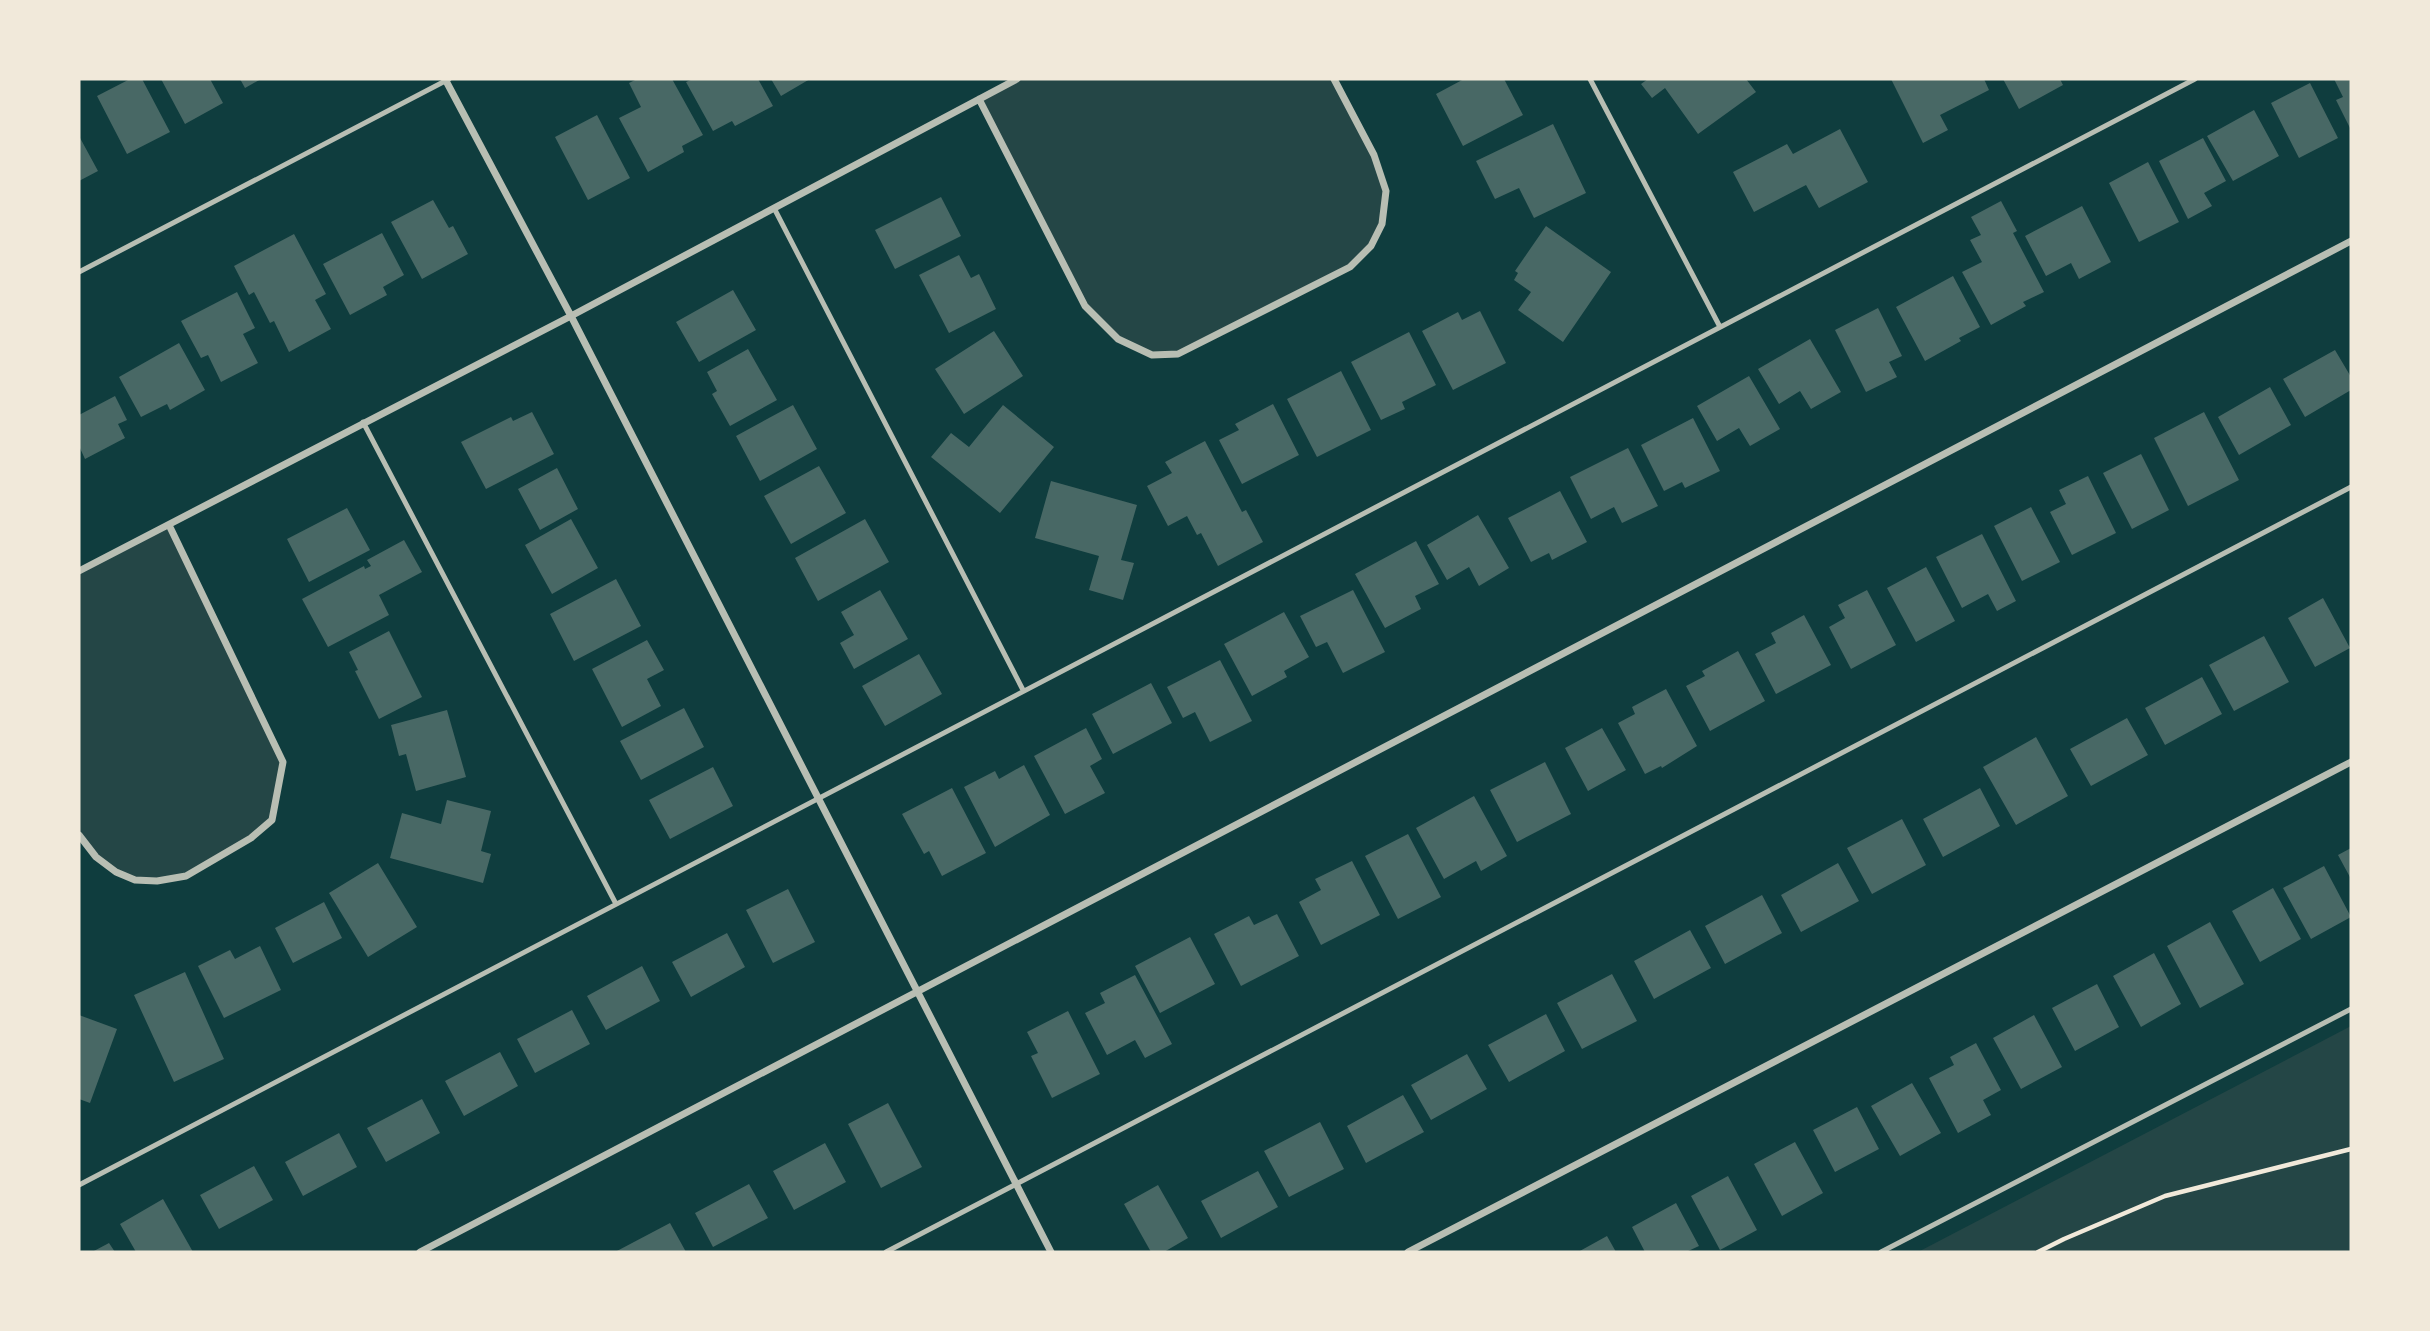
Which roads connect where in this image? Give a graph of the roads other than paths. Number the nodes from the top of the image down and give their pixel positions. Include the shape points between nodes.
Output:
1 (447, 79) edge
2 (1017, 79) edge
3 (1334, 79) edge
4 (1590, 79) edge
5 (2195, 79) edge
6 (979, 99) junction
7 (774, 208) junction
8 (2351, 241) edge
9 (79, 272) edge
10 (571, 316) junction
11 (1720, 327) junction
12 (363, 422) junction
13 (2351, 487) edge
14 (169, 526) junction
15 (79, 571) edge
16 (1023, 690) junction
17 (2351, 762) edge
18 (817, 798) junction
19 (79, 835) edge
20 (616, 904) junction
21 (917, 993) junction
22 (2351, 1009) edge
23 (1016, 1184) junction
24 (79, 1185) edge
25 (420, 1252) edge
26 (886, 1252) edge
27 (1051, 1252) edge
28 (1408, 1252) edge
29 (1881, 1252) edge

1 - 9 lane
1 - 10 street
2 - 6 street
3 - 6 street via 1374,155 1386,191 1382,224 1371,246 1350,267 1178,354 1152,355 1118,339 1085,306
4 - 11 lane
5 - 11 lane
6 - 7 street
7 - 10 street
7 - 16 lane
8 - 21 street
10 - 12 street
10 - 18 street
11 - 16 lane
12 - 14 street
12 - 20 lane
13 - 23 lane
14 - 15 street
14 - 19 street via 283,762 272,820 251,838 186,876 157,881 135,880 116,872 96,857
16 - 18 lane
17 - 28 street
18 - 20 lane
18 - 21 street
20 - 24 lane
21 - 23 street
21 - 25 street
22 - 29 lane
23 - 26 lane
23 - 27 street

